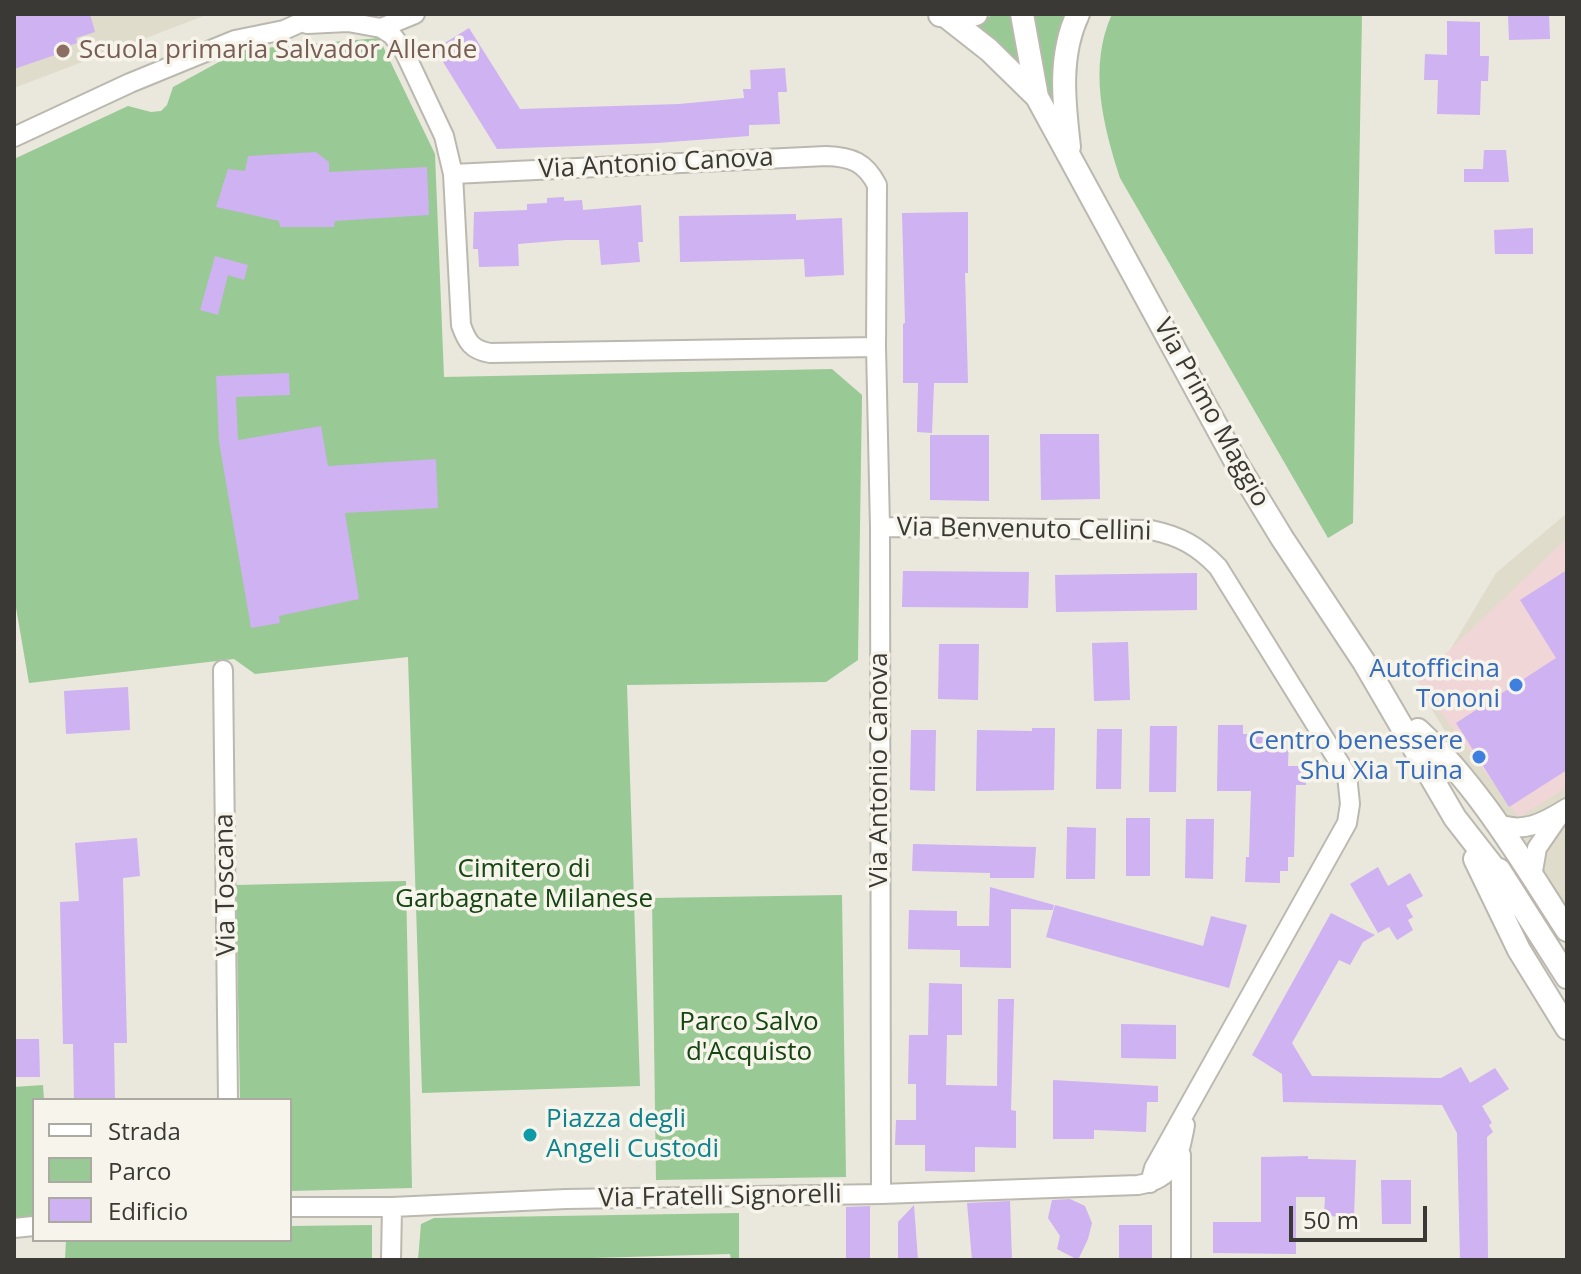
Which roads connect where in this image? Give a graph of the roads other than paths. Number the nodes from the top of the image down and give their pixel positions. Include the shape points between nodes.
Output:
1 (320, 14) edge
2 (976, 14) edge
3 (1022, 14) edge
4 (1078, 14) edge
5 (413, 15) edge
6 (941, 15) edge
7 (382, 21) edge
8 (281, 24) edge
9 (403, 49) junction
10 (1037, 97) junction
11 (14, 137) edge
12 (1070, 156) junction
13 (453, 174) junction
14 (876, 347) junction
15 (880, 527) junction
16 (1364, 662) junction
17 (223, 670) dead end
18 (1418, 730) junction
19 (1565, 809) edge
20 (1455, 818) junction
21 (1495, 823) junction
22 (1532, 877) junction
23 (1505, 882) junction
24 (1567, 930) edge
25 (1567, 977) edge
26 (1567, 1028) edge
27 (228, 1098) edge
28 (1187, 1111) junction
29 (1181, 1143) junction
30 (1150, 1183) junction
31 (881, 1194) junction
32 (292, 1207) edge
33 (392, 1207) junction
34 (391, 1260) edge
35 (1181, 1260) edge

1 - 8 street
2 - 6 street
3 - 10 street, Via Primo Maggio
4 - 12 street, Via Primo Maggio via 1063,87
5 - 7 street
5 - 9 street
6 - 10 street, Via Primo Maggio via 989,50
7 - 8 street
7 - 9 street
8 - 11 street via 130,83
9 - 13 street via 444,136
10 - 12 street, Via Primo Maggio
12 - 16 street, Via Primo Maggio via 1237,464
13 - 14 street via 461,325 476,351
13 - 14 street, Via Antonio Canova via 851,158 870,171 877,185
14 - 15 street, Via Antonio Canova
15 - 28 street, Via Benvenuto Cellini via 1151,530 1178,536 1218,567 1347,775 1347,823
15 - 31 street, Via Antonio Canova
16 - 18 street, Via Primo Maggio
16 - 20 street, Via Primo Maggio
17 - 27 street, Via Toscana
18 - 21 street, Via Primo Maggio via 1444,755
18 - 23 street, Via Primo Maggio
19 - 21 street via 1534,826 1519,829
19 - 22 street via 1537,848
20 - 23 street, Via Primo Maggio
20 - 26 street, Via Primo Maggio via 1532,974
21 - 22 street, Via Primo Maggio
22 - 24 street, Via Primo Maggio
23 - 25 street, Via Primo Maggio
28 - 29 street
28 - 30 street
29 - 30 street via 1170,1171
29 - 35 street
30 - 31 street, Via Fratelli Signorelli
31 - 33 street, Via Fratelli Signorelli
32 - 33 street, Via Fratelli Signorelli
33 - 34 street

